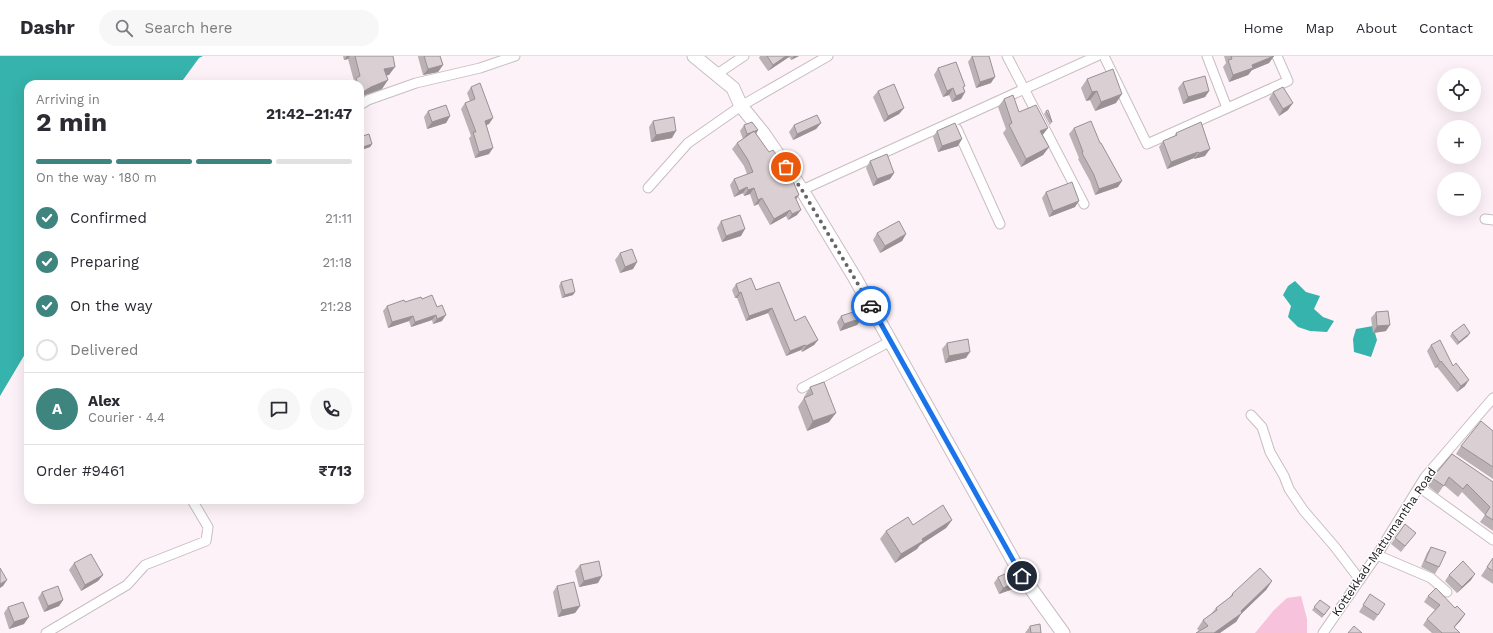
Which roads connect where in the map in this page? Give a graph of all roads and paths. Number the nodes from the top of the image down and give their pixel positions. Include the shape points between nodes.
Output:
1 (515, 56) edge
2 (694, 56) edge
3 (744, 56) edge
4 (828, 56) edge
5 (1007, 56) edge
6 (1097, 56) edge
7 (1104, 56) edge
8 (1207, 56) edge
9 (1277, 56) edge
10 (717, 74) junction
11 (1023, 90) junction
12 (364, 102) edge
13 (741, 106) junction
14 (1227, 108) junction
15 (953, 121) junction
16 (648, 188) dead end
17 (802, 190) junction
18 (1084, 204) dead end
19 (1000, 224) dead end
20 (891, 341) junction
21 (802, 388) dead end
22 (1493, 398) edge
23 (1251, 415) dead end
24 (1418, 487) junction
25 (194, 504) edge
26 (1493, 540) edge
27 (1377, 556) junction
28 (1360, 580) junction
29 (1447, 592) dead end
30 (46, 633) edge
31 (1063, 633) edge
32 (1323, 633) edge

1 - 12 street via 480,68 416,83
2 - 10 main road
3 - 10 street
4 - 13 street
5 - 11 street
6 - 11 street
7 - 14 street via 1148,144
8 - 14 street
9 - 14 street via 1288,81
10 - 13 main road via 733,88
11 - 15 street
11 - 18 street
13 - 16 street via 688,143
13 - 17 main road
15 - 17 street
15 - 19 street
17 - 20 main road
20 - 21 street
20 - 31 main road via 1022,576
22 - 24 street, Kottekkad-Mattumantha Road via 1448,456
23 - 28 street via 1262,426 1270,452 1289,489
24 - 26 street
24 - 27 street, Kottekkad-Mattumantha Road
25 - 30 street via 208,527 206,540 145,565 127,585
27 - 28 street, Kottekkad-Mattumantha Road
27 - 29 street via 1431,578
28 - 32 street, Kottekkad-Mattumantha Road

